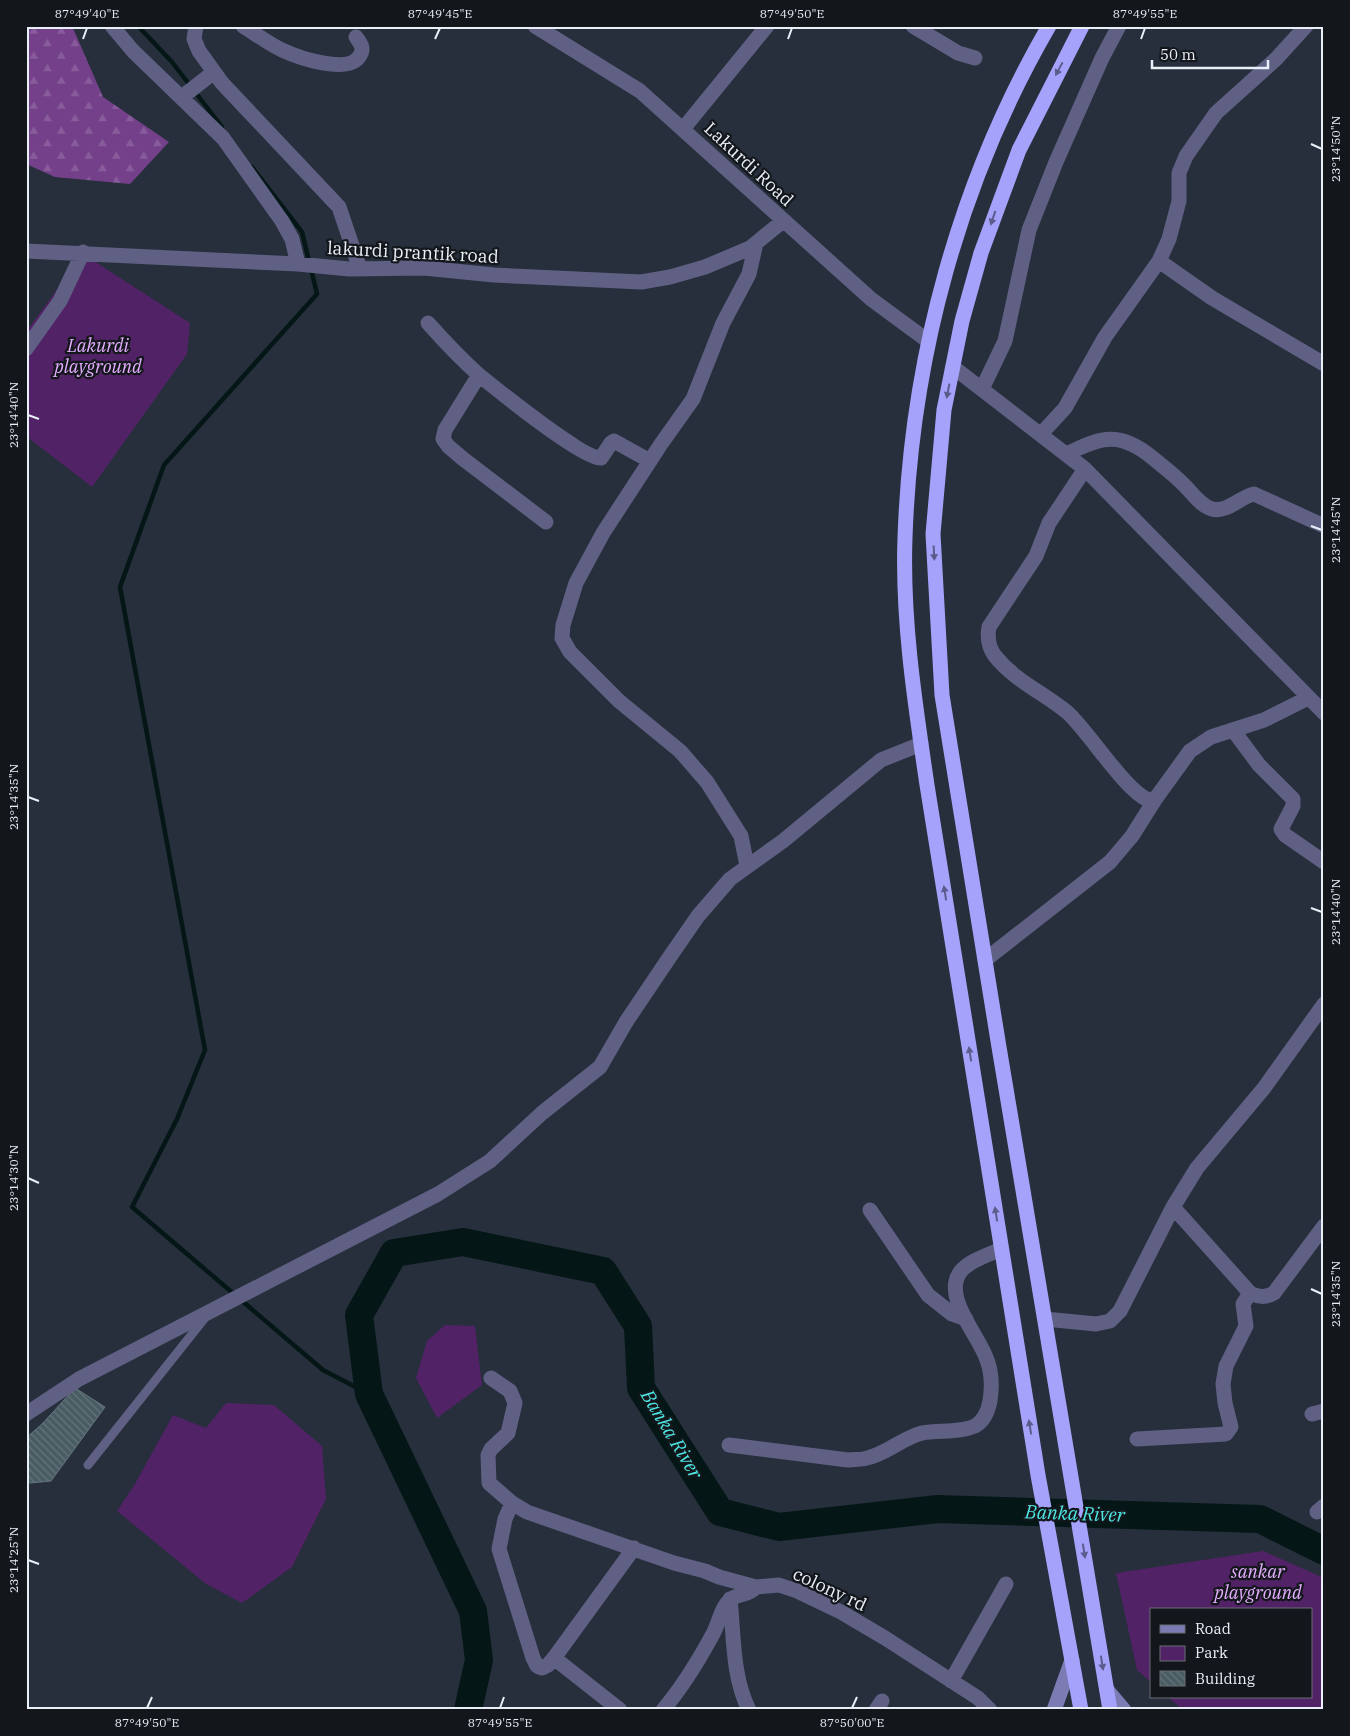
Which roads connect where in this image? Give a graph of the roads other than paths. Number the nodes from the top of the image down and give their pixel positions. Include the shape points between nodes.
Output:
1 (112, 26) edge
2 (196, 26) edge
3 (242, 26) edge
4 (768, 26) edge
5 (912, 26) edge
6 (1049, 26) edge
7 (1082, 26) edge
8 (1119, 26) edge
9 (1306, 26) edge
10 (537, 27) edge
11 (356, 37) dead end
12 (975, 58) dead end
13 (208, 77) junction
14 (186, 94) junction
15 (683, 129) junction
16 (784, 221) junction
17 (756, 243) junction
18 (26, 251) edge
19 (83, 252) junction
20 (1158, 261) junction
21 (302, 264) junction
22 (360, 269) junction
23 (428, 323) dead end
24 (928, 341) junction
25 (26, 349) edge
26 (1324, 364) edge
27 (953, 367) junction
28 (479, 375) junction
29 (982, 390) junction
30 (1041, 434) junction
31 (1067, 454) junction
32 (650, 461) junction
33 (1084, 469) junction
34 (546, 522) dead end
35 (1324, 526) edge
36 (1319, 706) edge
37 (1233, 730) junction
38 (921, 744) junction
39 (1156, 798) junction
40 (1324, 862) edge
41 (747, 866) junction
42 (984, 960) junction
43 (1324, 1004) edge
44 (1173, 1207) junction
45 (870, 1210) dead end
46 (1324, 1226) edge
47 (1001, 1249) junction
48 (1250, 1293) junction
49 (207, 1314) junction
50 (966, 1319) junction
51 (1046, 1319) junction
52 (491, 1378) dead end
53 (26, 1414) edge
54 (1138, 1439) dead end
55 (729, 1445) dead end
56 (88, 1465) dead end
57 (512, 1503) junction
58 (634, 1548) junction
59 (1006, 1584) dead end
60 (756, 1586) junction
61 (730, 1599) junction
62 (554, 1658) junction
63 (1072, 1660) junction
64 (951, 1680) junction
65 (1107, 1690) junction
66 (620, 1710) edge
67 (663, 1710) edge
68 (749, 1710) edge
69 (990, 1710) edge
70 (1054, 1710) edge
71 (1081, 1710) edge
72 (1110, 1710) edge
73 (1124, 1710) edge

1 - 14 street via 134,51
2 - 13 street via 194,39
3 - 11 street via 282,50 341,66 353,63 362,52
4 - 15 street
5 - 12 street via 958,53
6 - 24 highway via 980,168 954,245
7 -> 27 highway via 1019,150 998,202 978,261
8 - 29 street via 1056,162 1029,230 1005,342
9 - 20 street via 1276,59 1216,113 1186,156 1179,173 1178,201 1169,239
10 - 15 street, Lakurdi Road via 640,92
13 - 14 street
13 - 22 street via 339,207
14 - 21 street via 247,169 292,239
15 - 16 street, Lakurdi Road
16 - 17 street, lakurdi prantik road
16 - 24 street, Lakurdi Road via 871,299
17 - 22 street, lakurdi prantik road via 705,267 640,282 424,268
17 - 32 street via 749,274 723,323 693,399
18 - 19 street, lakurdi prantik road
19 - 21 street, lakurdi prantik road
19 - 25 street via 60,301
20 - 26 street via 1212,298
20 - 30 street via 1105,338 1065,408
21 - 22 street, lakurdi prantik road
23 - 28 street
24 - 38 highway via 909,470 905,539 912,675
27 - 29 street
27 -> 42 highway via 944,410 933,543 942,695
28 - 32 street via 591,458 600,458 614,441
28 - 34 street via 444,430 443,439 462,458
29 - 30 street
30 - 31 street
31 - 33 street
31 - 35 street via 1106,438 1122,439 1140,447 1213,510 1223,509 1244,496 1254,494
32 - 41 street via 603,533 576,583 562,638 570,652 619,701 680,751 707,782 741,836
33 - 36 street
33 - 39 street via 1049,523 1036,556 989,628 987,638 994,655 1017,678 1068,714 1126,781 1146,799
36 - 37 street
37 - 39 street via 1211,737 1190,751
37 - 40 street via 1259,765 1293,799 1294,806 1281,828 1285,835
38 - 41 street via 881,760 783,841
47 -> 38 highway
39 - 42 street via 1132,836 1110,862
41 - 49 street via 730,879 698,916 626,1022 600,1067 542,1113 490,1161 438,1194
42 - 51 highway
43 - 44 street via 1264,1088 1197,1168
44 - 48 street
44 - 51 street via 1120,1311 1110,1321 1096,1324
45 - 50 street via 928,1295 952,1314
46 - 48 street via 1274,1293 1258,1297
47 - 50 street via 970,1263 961,1271 955,1283 955,1296
63 -> 47 highway
48 - 54 street via 1243,1304 1246,1326 1226,1366 1223,1384 1231,1427 1226,1434
49 - 53 street via 79,1379
49 - 56 lane
50 - 55 street via 988,1361 992,1388 985,1417 976,1425 961,1430 922,1433 868,1458 848,1460
51 -> 65 highway
52 - 57 street, colony rd via 514,1397 508,1433 491,1449 487,1465 490,1483
57 - 58 street, colony rd via 527,1512
57 - 62 street via 499,1549 507,1580 537,1666 542,1668
58 - 60 street, colony rd
58 - 62 street
59 - 64 street
60 - 61 street via 752,1592
60 - 64 street, colony rd via 785,1587 822,1602
61 - 67 street via 686,1682
61 - 68 street via 737,1674
62 - 66 street
63 - 70 street
63 - 71 highway
64 - 69 street, colony rd
65 - 72 highway
65 - 73 street

